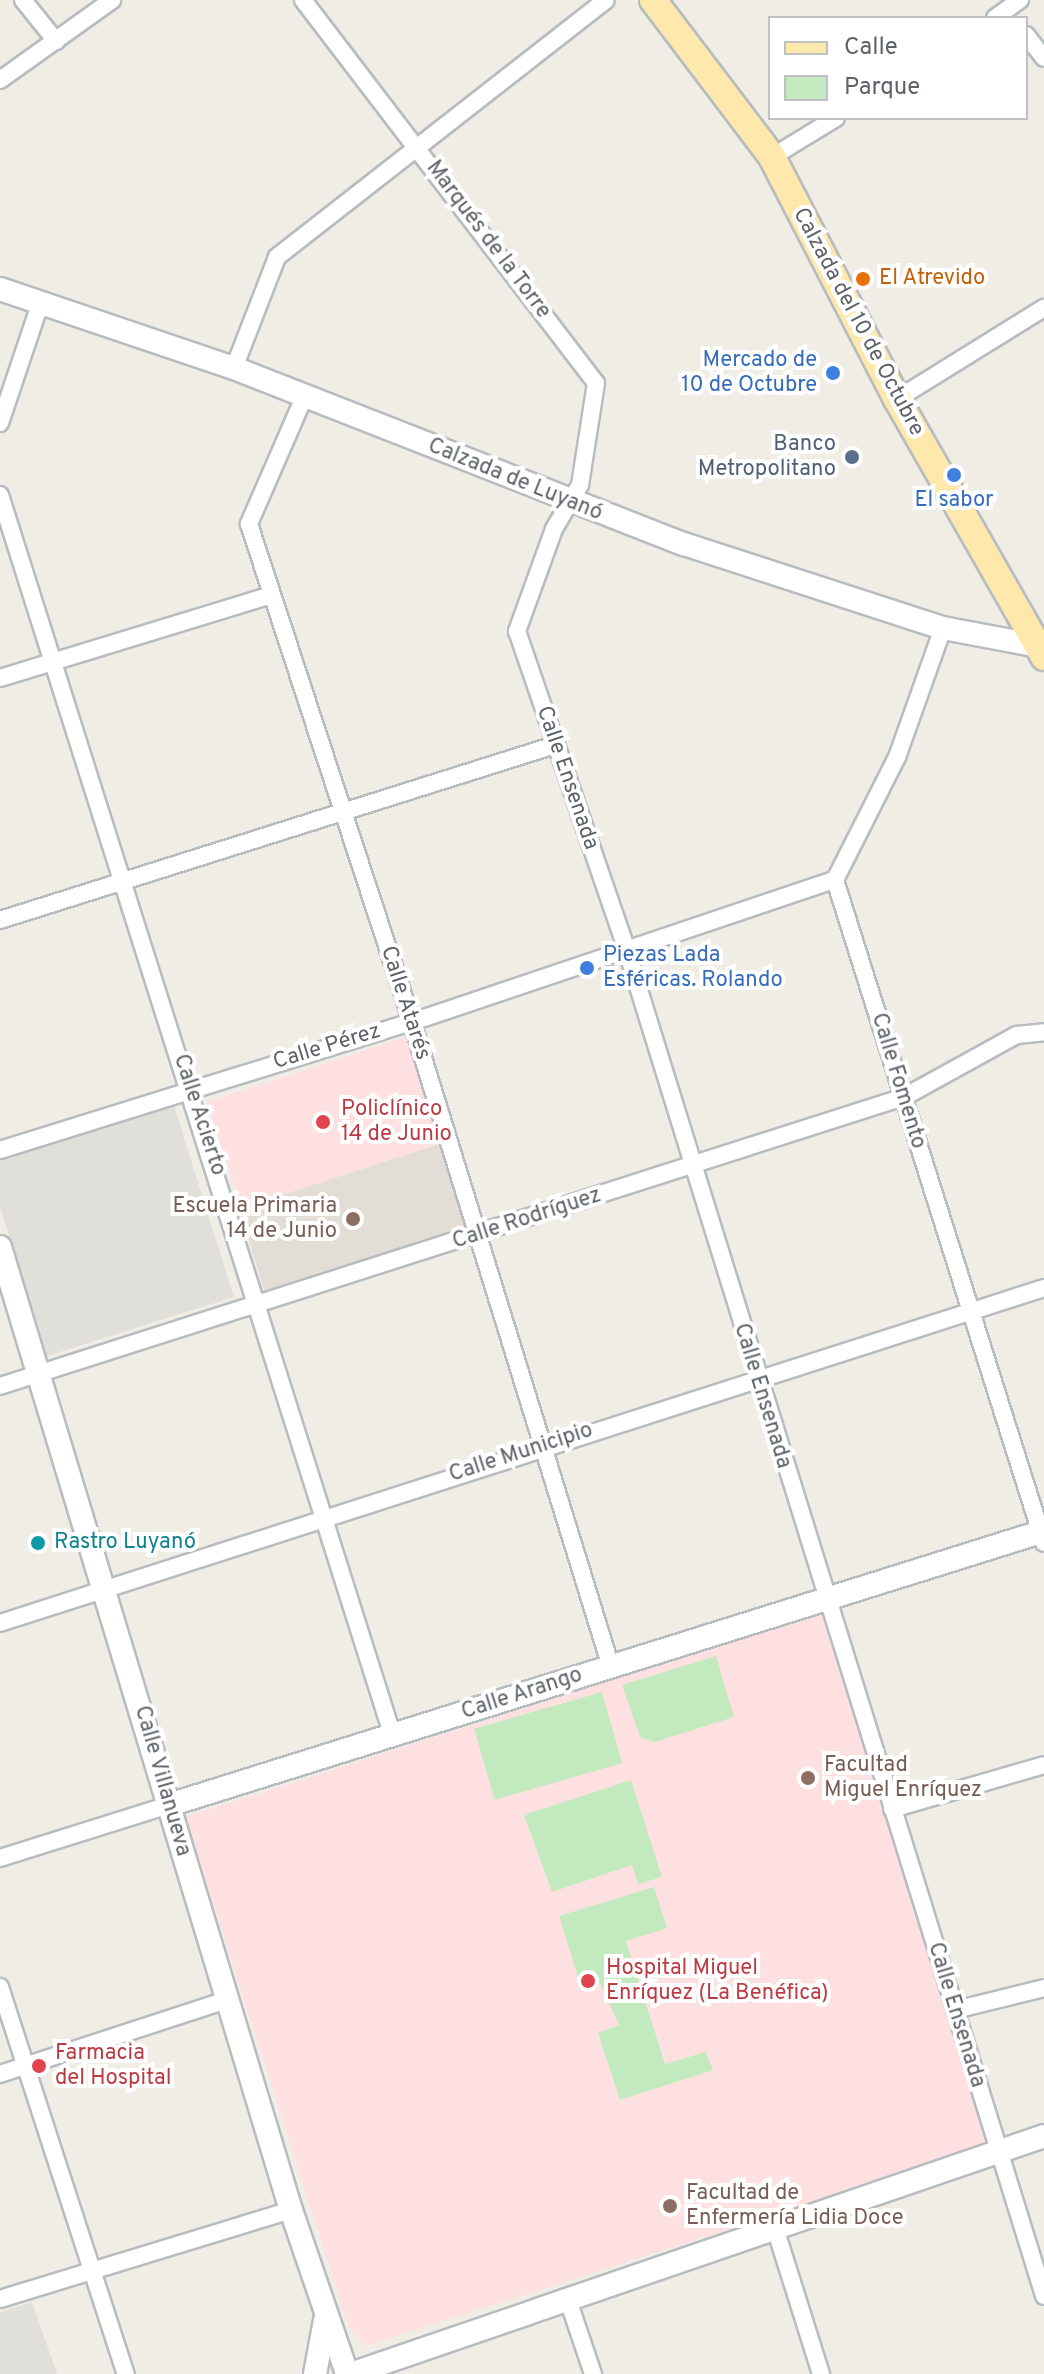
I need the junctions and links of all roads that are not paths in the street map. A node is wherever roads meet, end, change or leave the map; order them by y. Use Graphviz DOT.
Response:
graph roads {
  1 [pos="23,0"];
  2 [pos="112,0"];
  3 [pos="303,0"];
  4 [pos="606,0"];
  5 [pos="1020,0"];
  6 [pos="656,1"];
  7 [pos="1003,12"];
  8 [pos="1028,38"];
  9 [pos="56,41"];
  10 [pos="1044,58"];
  11 [pos="0,80"];
  12 [pos="833,120"];
  13 [pos="417,146"];
  14 [pos="772,157"];
  15 [pos="0,289"];
  16 [pos="41,301"];
  17 [pos="1044,308"];
  18 [pos="234,368"];
  19 [pos="305,395"];
  20 [pos="897,399"];
  21 [pos="0,423"];
  22 [pos="0,495"];
  23 [pos="568,502"];
  24 [pos="271,595"];
  25 [pos="943,628"];
  26 [pos="1041,652"];
  27 [pos="51,663"];
  28 [pos="0,678"];
  29 [pos="555,745"];
  30 [pos="343,809"];
  31 [pos="835,880"];
  32 [pos="122,881"];
  33 [pos="0,920"];
  34 [pos="627,951"];
  35 [pos="412,1022"];
  36 [pos="1044,1032"];
  37 [pos="191,1088"];
  38 [pos="904,1097"];
  39 [pos="0,1150"];
  40 [pos="692,1165"];
  41 [pos="477,1234"];
  42 [pos="0,1247"];
  43 [pos="1044,1288"];
  44 [pos="258,1306"];
  45 [pos="971,1310"];
  46 [pos="40,1373"];
  47 [pos="756,1378"];
  48 [pos="0,1386"];
  49 [pos="542,1446"];
  50 [pos="323,1516"];
  51 [pos="1043,1535"];
  52 [pos="107,1589"];
  53 [pos="826,1596"];
  54 [pos="0,1623"];
  55 [pos="610,1664"];
  56 [pos="393,1737"];
  57 [pos="1044,1765"];
  58 [pos="169,1805"];
  59 [pos="892,1809"];
  60 [pos="0,1858"];
  61 [pos="0,1987"];
  62 [pos="1044,1988"];
  63 [pos="226,2000"];
  64 [pos="955,2010"];
  65 [pos="26,2065"];
  66 [pos="0,2074"];
  67 [pos="1044,2136"];
  68 [pos="999,2153"];
  69 [pos="291,2210"];
  70 [pos="775,2228"];
  71 [pos="93,2270"];
  72 [pos="1044,2296"];
  73 [pos="0,2299"];
  74 [pos="568,2300"];
  75 [pos="325,2315"];
  76 [pos="126,2374"];
  77 [pos="315,2374"];
  78 [pos="349,2374"];
  79 [pos="593,2374"];
  80 [pos="821,2374"];
  1 -- 9 [label="street"];
  2 -- 9 [label="street"];
  3 -- 13 [label="street, Marqués de la Torre"];
  4 -- 13 [label="street"];
  5 -- 7 [label="street"];
  6 -- 14 [label="main road, Calzada del 10 de Octubre"];
  8 -- 10 [label="street"];
  9 -- 11 [label="street"];
  12 -- 14 [label="street"];
  13 -- 18 [label="street"];
  13 -- 23 [label="street, Marqués de la Torre"];
  14 -- 20 [label="main road, Calzada del 10 de Octubre"];
  15 -- 16 [label="street, Calzada de Luyanó"];
  16 -- 18 [label="street, Calzada de Luyanó"];
  16 -- 21 [label="street"];
  17 -- 20 [label="street"];
  18 -- 19 [label="street, Calzada de Luyanó"];
  19 -- 23 [label="street, Calzada de Luyanó"];
  19 -- 24 [label="street, Calle Atarés"];
  20 -- 26 [label="main road, Calzada del 10 de Octubre"];
  22 -- 27 [label="street, Calle Acierto"];
  23 -- 25 [label="street, Calzada de Luyanó"];
  23 -- 29 [label="street, Calle Ensenada"];
  24 -- 27 [label="street"];
  24 -- 30 [label="street, Calle Atarés"];
  25 -- 26 [label="street, Calzada de Luyanó"];
  25 -- 31 [label="street"];
  27 -- 28 [label="street"];
  27 -- 32 [label="street, Calle Acierto"];
  29 -- 30 [label="street"];
  29 -- 34 [label="street, Calle Ensenada"];
  30 -- 32 [label="street"];
  30 -- 35 [label="street, Calle Atarés"];
  31 -- 34 [label="street, Calle Pérez"];
  31 -- 38 [label="street, Calle Fomento"];
  32 -- 33 [label="street"];
  32 -- 37 [label="street, Calle Acierto"];
  34 -- 35 [label="street, Calle Pérez"];
  34 -- 40 [label="street, Calle Ensenada"];
  35 -- 37 [label="street, Calle Pérez"];
  35 -- 41 [label="street, Calle Atarés"];
  36 -- 38 [label="street, Calle Rodríguez"];
  37 -- 39 [label="street, Calle Pérez"];
  37 -- 44 [label="street, Calle Acierto"];
  38 -- 40 [label="street, Calle Rodríguez"];
  38 -- 45 [label="street, Calle Fomento"];
  40 -- 41 [label="street, Calle Rodríguez"];
  40 -- 47 [label="street, Calle Ensenada"];
  41 -- 44 [label="street, Calle Rodríguez"];
  41 -- 49 [label="street, Calle Atarés"];
  42 -- 46 [label="street, Calle Villanueva"];
  43 -- 45 [label="street, Calle Municipio"];
  44 -- 46 [label="street, Calle Rodríguez"];
  44 -- 50 [label="street, Calle Acierto"];
  45 -- 47 [label="street, Calle Municipio"];
  45 -- 51 [label="street, Calle Fomento"];
  46 -- 48 [label="street, Calle Rodríguez"];
  46 -- 52 [label="street, Calle Villanueva"];
  47 -- 49 [label="street, Calle Municipio"];
  47 -- 53 [label="street, Calle Ensenada"];
  49 -- 50 [label="street, Calle Municipio"];
  49 -- 55 [label="street, Calle Atarés"];
  50 -- 52 [label="street, Calle Municipio"];
  50 -- 56 [label="street, Calle Acierto"];
  51 -- 53 [label="street, Calle Arango"];
  52 -- 54 [label="street, Calle Municipio"];
  52 -- 58 [label="street, Calle Villanueva"];
  53 -- 55 [label="street, Calle Arango"];
  53 -- 59 [label="street, Calle Ensenada"];
  55 -- 56 [label="street, Calle Arango"];
  56 -- 58 [label="street, Calle Arango"];
  57 -- 59 [label="street"];
  58 -- 60 [label="street, Calle Arango"];
  58 -- 63 [label="street, Calle Villanueva"];
  59 -- 64 [label="street, Calle Ensenada"];
  61 -- 65 [label="street"];
  62 -- 64 [label="street"];
  63 -- 65 [label="street"];
  63 -- 69 [label="street, Calle Villanueva"];
  64 -- 68 [label="street, Calle Ensenada"];
  65 -- 66 [label="street"];
  65 -- 71 [label="street"];
  67 -- 68 [label="street"];
  68 -- 70 [label="street"];
  68 -- 72 [label="street, Calle Ensenada"];
  69 -- 71 [label="street"];
  69 -- 75 [label="street, Calle Villanueva"];
  70 -- 74 [label="street"];
  70 -- 80 [label="street"];
  71 -- 73 [label="street"];
  71 -- 76 [label="street"];
  74 -- 78 [label="street"];
  74 -- 79 [label="street"];
  75 -- 77 [label="street"];
  75 -- 78 [label="street, Calle Villanueva"];
}
